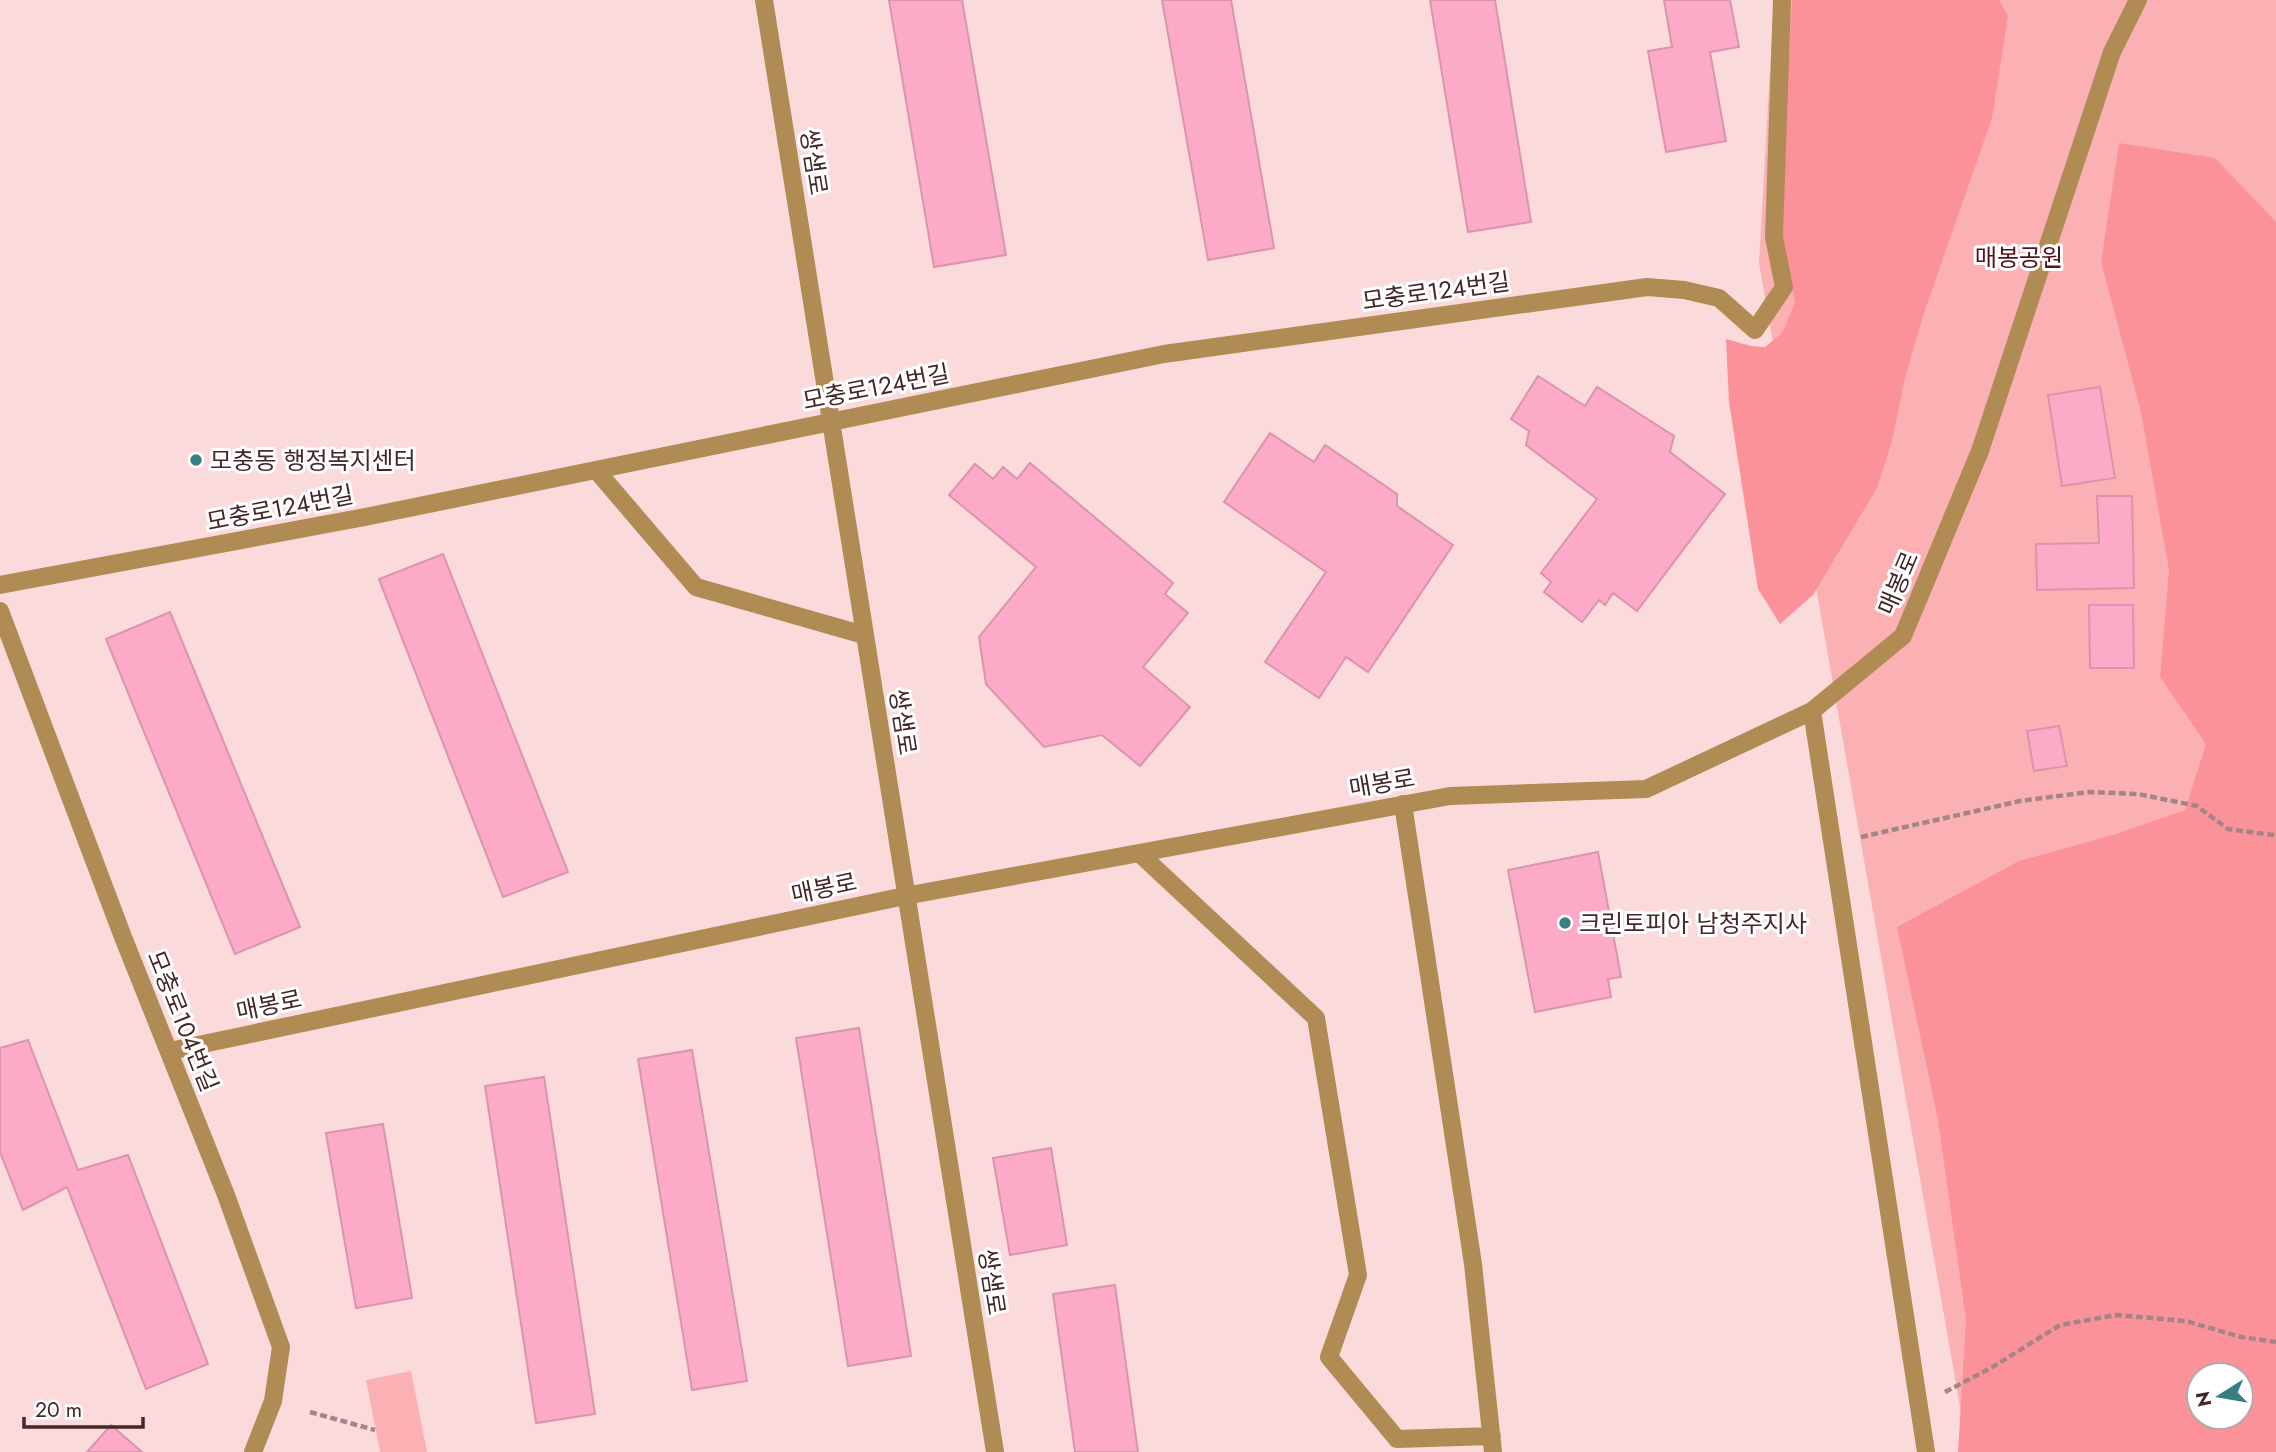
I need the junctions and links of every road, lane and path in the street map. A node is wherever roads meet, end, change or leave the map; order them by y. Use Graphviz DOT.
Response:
graph roads {
  1 [pos="764,0"];
  2 [pos="1782,0"];
  3 [pos="2138,0"];
  4 [pos="831,421"];
  5 [pos="596,470"];
  6 [pos="0,586"];
  7 [pos="0,611"];
  8 [pos="864,635"];
  9 [pos="1812,711"];
  10 [pos="1403,804"];
  11 [pos="2276,834"];
  12 [pos="1832,843"];
  13 [pos="1139,853"];
  14 [pos="905,896"];
  15 [pos="170,1051"];
  16 [pos="2276,1342"];
  17 [pos="1919,1405"];
  18 [pos="310,1412"];
  19 [pos="375,1430"];
  20 [pos="1493,1444"];
  21 [pos="253,1452"];
  22 [pos="995,1452"];
  23 [pos="1926,1452"];
  1 -- 4 [label="street, 쌍샘로"];
  2 -- 4 [label="street, 모충로124번길"];
  3 -- 9 [label="street, 매봉로"];
  4 -- 5 [label="street, 모충로124번길"];
  4 -- 8 [label="street, 쌍샘로"];
  5 -- 6 [label="street, 모충로124번길"];
  5 -- 8 [label="street"];
  7 -- 15 [label="street, 모충로104번길"];
  8 -- 14 [label="street, 쌍샘로"];
  9 -- 10 [label="street, 매봉로"];
  9 -- 12 [label="street"];
  10 -- 13 [label="street, 매봉로"];
  10 -- 20 [label="street"];
  11 -- 12 [label="path"];
  12 -- 17 [label="street"];
  13 -- 14 [label="street, 매봉로"];
  13 -- 20 [label="street"];
  14 -- 15 [label="street, 매봉로"];
  14 -- 22 [label="street, 쌍샘로"];
  15 -- 21 [label="street, 모충로104번길"];
  16 -- 17 [label="path"];
  17 -- 23 [label="street"];
  18 -- 19 [label="path"];
}
